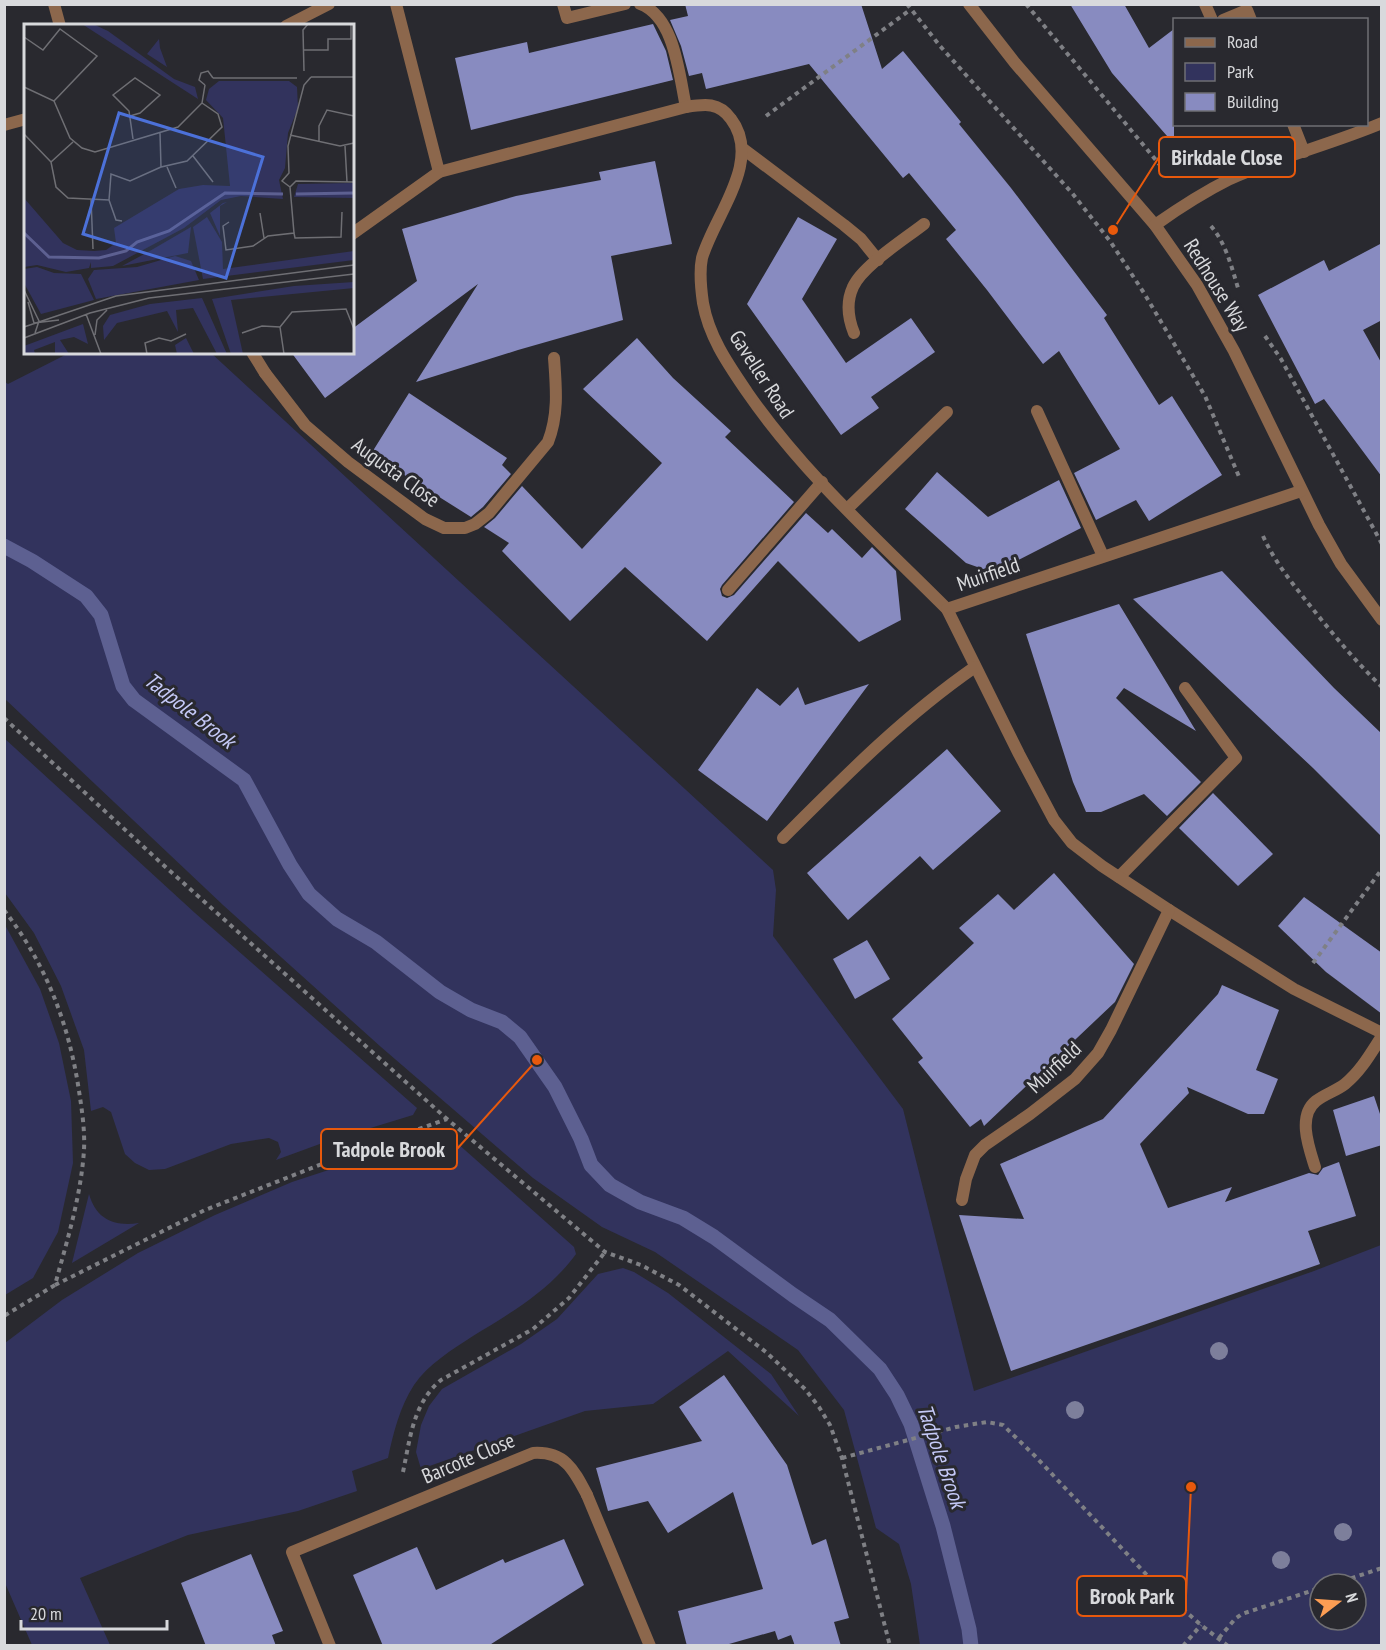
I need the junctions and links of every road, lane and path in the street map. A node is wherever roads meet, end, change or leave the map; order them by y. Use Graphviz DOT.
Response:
graph roads {
  1 [pos="54,4"];
  2 [pos="328,4"];
  3 [pos="396,4"];
  4 [pos="563,4"];
  5 [pos="625,4"];
  6 [pos="640,4"];
  7 [pos="907,4"];
  8 [pos="969,4"];
  9 [pos="1205,4"];
  10 [pos="910,10"];
  11 [pos="1211,18"];
  12 [pos="1229,18"];
  13 [pos="1250,18"];
  14 [pos="59,24"];
  15 [pos="290,24"];
  16 [pos="686,107"];
  17 [pos="24,120"];
  18 [pos="1382,123"];
  19 [pos="4,125"];
  20 [pos="1294,126"];
  21 [pos="740,135"];
  22 [pos="742,148"];
  23 [pos="1304,152"];
  24 [pos="439,172"];
  25 [pos="924,224"];
  26 [pos="1155,225"];
  27 [pos="354,233"];
  28 [pos="878,260"];
  29 [pos="854,333"];
  30 [pos="253,354"];
  31 [pos="554,358"];
  32 [pos="1037,411"];
  33 [pos="947,412"];
  34 [pos="822,482"];
  35 [pos="1302,491"];
  36 [pos="1252,507"];
  37 [pos="847,509"];
  38 [pos="1103,556"];
  39 [pos="728,590"];
  40 [pos="947,609"];
  41 [pos="1382,620"];
  42 [pos="975,667"];
  43 [pos="1382,687"];
  44 [pos="1185,688"];
  45 [pos="4,718"];
  46 [pos="783,838"];
  47 [pos="1382,869"];
  48 [pos="1119,876"];
  49 [pos="4,910"];
  50 [pos="1169,910"];
  51 [pos="1294,988"];
  52 [pos="1382,1035"];
  53 [pos="447,1119"];
  54 [pos="1315,1167"];
  55 [pos="962,1200"];
  56 [pos="605,1252"];
  57 [pos="55,1285"];
  58 [pos="4,1316"];
  59 [pos="842,1458"];
  60 [pos="407,1505"];
  61 [pos="1308,1592"];
  62 [pos="1201,1625"];
  63 [pos="1219,1638"];
  64 [pos="330,1646"];
  65 [pos="650,1646"];
  66 [pos="890,1646"];
  67 [pos="1183,1646"];
  68 [pos="1228,1646"];
  1 -- 14 [label="street"];
  2 -- 15 [label="street"];
  3 -- 24 [label="street"];
  4 -- 5 [label="street"];
  6 -- 16 [label="street"];
  7 -- 10 [label="path"];
  8 -- 26 [label="street, Redhouse Way"];
  9 -- 11 [label="street"];
  10 -- 21 [label="path"];
  10 -- 36 [label="path"];
  12 -- 13 [label="street"];
  16 -- 21 [label="street, Gaveller Road"];
  16 -- 24 [label="street, Gaveller Road"];
  17 -- 19 [label="street"];
  18 -- 23 [label="street"];
  20 -- 23 [label="street"];
  21 -- 22 [label="street, Gaveller Road"];
  22 -- 28 [label="street"];
  22 -- 34 [label="street, Gaveller Road"];
  23 -- 26 [label="street"];
  24 -- 27 [label="street"];
  25 -- 28 [label="street"];
  26 -- 35 [label="street, Redhouse Way"];
  28 -- 29 [label="street"];
  30 -- 31 [label="street, Augusta Close"];
  32 -- 38 [label="street"];
  33 -- 37 [label="street"];
  34 -- 37 [label="street, Gaveller Road"];
  34 -- 39 [label="street"];
  35 -- 36 [label="street, Muirfield"];
  35 -- 41 [label="street, Redhouse Way"];
  36 -- 38 [label="street, Muirfield"];
  36 -- 43 [label="path"];
  37 -- 40 [label="street, Gaveller Road"];
  38 -- 40 [label="street, Muirfield"];
  40 -- 42 [label="street, Muirfield"];
  42 -- 46 [label="street"];
  42 -- 48 [label="street, Muirfield"];
  44 -- 48 [label="street"];
  45 -- 53 [label="path"];
  47 -- 51 [label="path"];
  48 -- 50 [label="street, Muirfield"];
  49 -- 57 [label="path"];
  50 -- 51 [label="street, Muirfield"];
  50 -- 55 [label="street, Muirfield"];
  51 -- 52 [label="street, Muirfield"];
  52 -- 54 [label="street"];
  53 -- 56 [label="path"];
  53 -- 57 [label="path"];
  56 -- 59 [label="path"];
  56 -- 60 [label="path"];
  57 -- 58 [label="path"];
  59 -- 62 [label="path"];
  59 -- 66 [label="path"];
  60 -- 64 [label="street, Barcote Close"];
  60 -- 65 [label="street, Barcote Close"];
  61 -- 63 [label="path"];
  62 -- 63 [label="path"];
  62 -- 67 [label="path"];
  63 -- 68 [label="path"];
}
